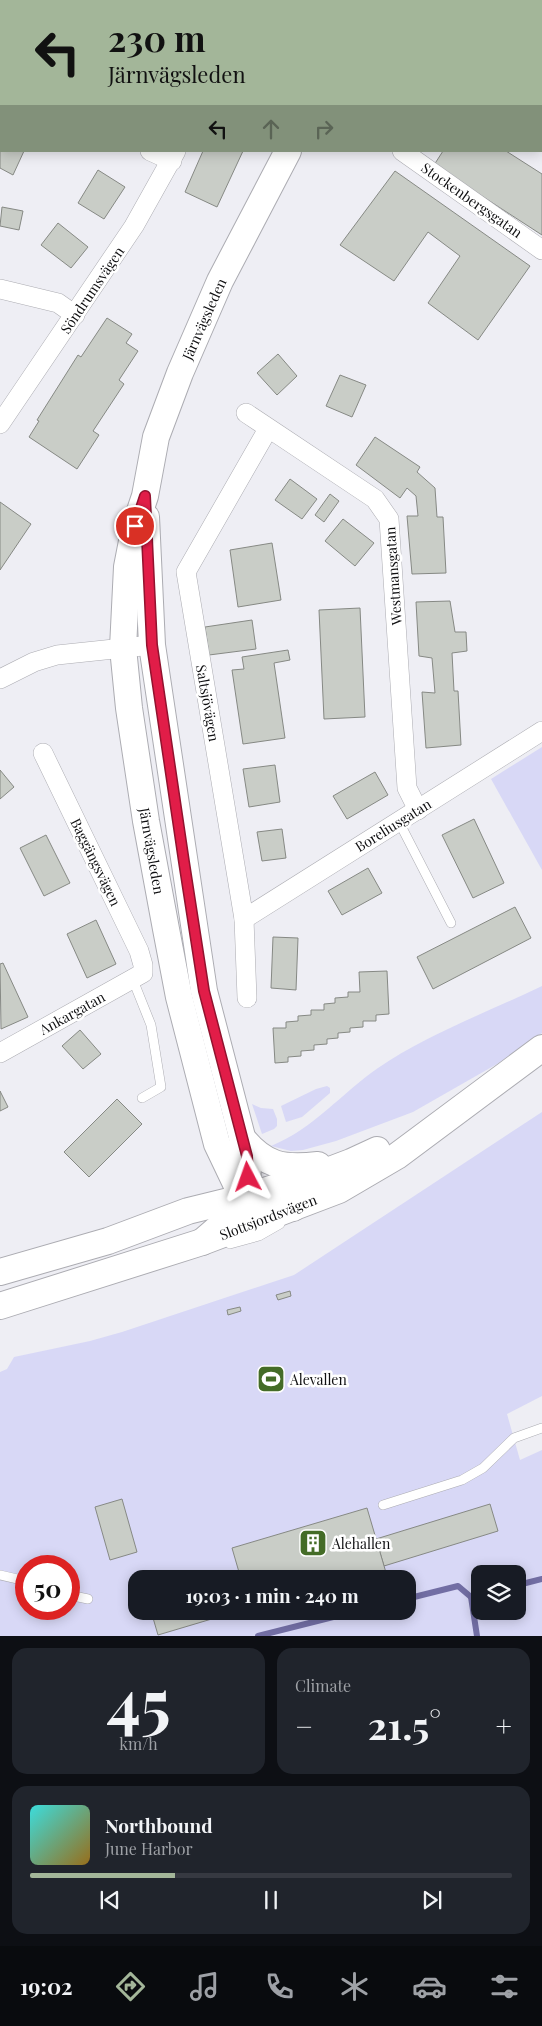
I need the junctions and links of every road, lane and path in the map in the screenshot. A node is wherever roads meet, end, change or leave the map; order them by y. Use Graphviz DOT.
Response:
graph roads {
  1 [pos="155,152"];
  2 [pos="287,152"];
  3 [pos="403,152"];
  4 [pos="174,156"];
  5 [pos="542,250"];
  6 [pos="0,289"];
  7 [pos="75,315"];
  8 [pos="246,413"];
  9 [pos="0,424"];
  10 [pos="268,428"];
  11 [pos="145,496"];
  12 [pos="152,645"];
  13 [pos="124,648"];
  14 [pos="0,679"];
  15 [pos="542,731"];
  16 [pos="43,753"];
  17 [pos="418,810"];
  18 [pos="399,822"];
  19 [pos="244,919"];
  20 [pos="451,923"];
  21 [pos="138,976"];
  22 [pos="247,998"];
  23 [pos="542,1048"];
  24 [pos="0,1053"];
  25 [pos="509,1072"];
  26 [pos="142,1098"];
  27 [pos="242,1138"];
  28 [pos="217,1144"];
  29 [pos="351,1162"];
  30 [pos="245,1197"];
  31 [pos="293,1208"];
  32 [pos="188,1211"];
  33 [pos="202,1242"];
  34 [pos="0,1272"];
  35 [pos="0,1306"];
  36 [pos="542,1428"];
  37 [pos="383,1505"];
  38 [pos="0,1575"];
  39 [pos="15,1578"];
  40 [pos="80,1597"];
  41 [pos="88,1599"];
  1 -- 4 [label="street"];
  2 -- 11 [label="main road, Järnvägsleden"];
  3 -- 5 [label="street, Stockenbergsgatan"];
  4 -- 7 [label="street, Söndrumsvägen"];
  6 -- 7 [label="street"];
  7 -- 9 [label="street, Söndrumsvägen"];
  8 -- 10 [label="street, Westmansgatan"];
  10 -- 17 [label="street, Westmansgatan"];
  10 -- 19 [label="street, Saltsjövägen"];
  11 -- 12 [label="main road, Järnvägsleden"];
  11 -- 13 [label="main road, Järnvägsleden"];
  12 -- 13 [label="street"];
  12 -- 27 [label="main road, Järnvägsleden"];
  13 -- 14 [label="street"];
  13 -- 28 [label="main road, Järnvägsleden"];
  15 -- 17 [label="street, Boreliusgatan"];
  16 -- 21 [label="street, Baggängsvägen"];
  17 -- 18 [label="street, Boreliusgatan"];
  18 -- 19 [label="street, Boreliusgatan"];
  18 -- 20 [label="lane"];
  19 -- 22 [label="street, Saltsjövägen"];
  21 -- 24 [label="street, Ankargatan"];
  21 -- 26 [label="lane"];
  23 -- 25 [label="main road, Slottsjordsvägen"];
  25 -- 29 [label="main road, Slottsjordsvägen"];
  25 -- 31 [label="main road, Slottsjordsvägen"];
  27 -- 29 [label="main road"];
  27 -- 30 [label="main road, Järnvägsleden"];
  28 -- 30 [label="main road, Järnvägsleden"];
  28 -- 32 [label="main road"];
  29 -- 30 [label="main road, Slottsjordsvägen"];
  30 -- 31 [label="main road"];
  30 -- 32 [label="main road, Slottsjordsvägen"];
  30 -- 33 [label="main road"];
  31 -- 33 [label="main road, Slottsjordsvägen"];
  32 -- 34 [label="main road, Slottsjordsvägen"];
  33 -- 35 [label="main road, Slottsjordsvägen"];
  36 -- 37 [label="lane"];
  38 -- 39 [label="lane"];
  40 -- 41 [label="lane"];
}
